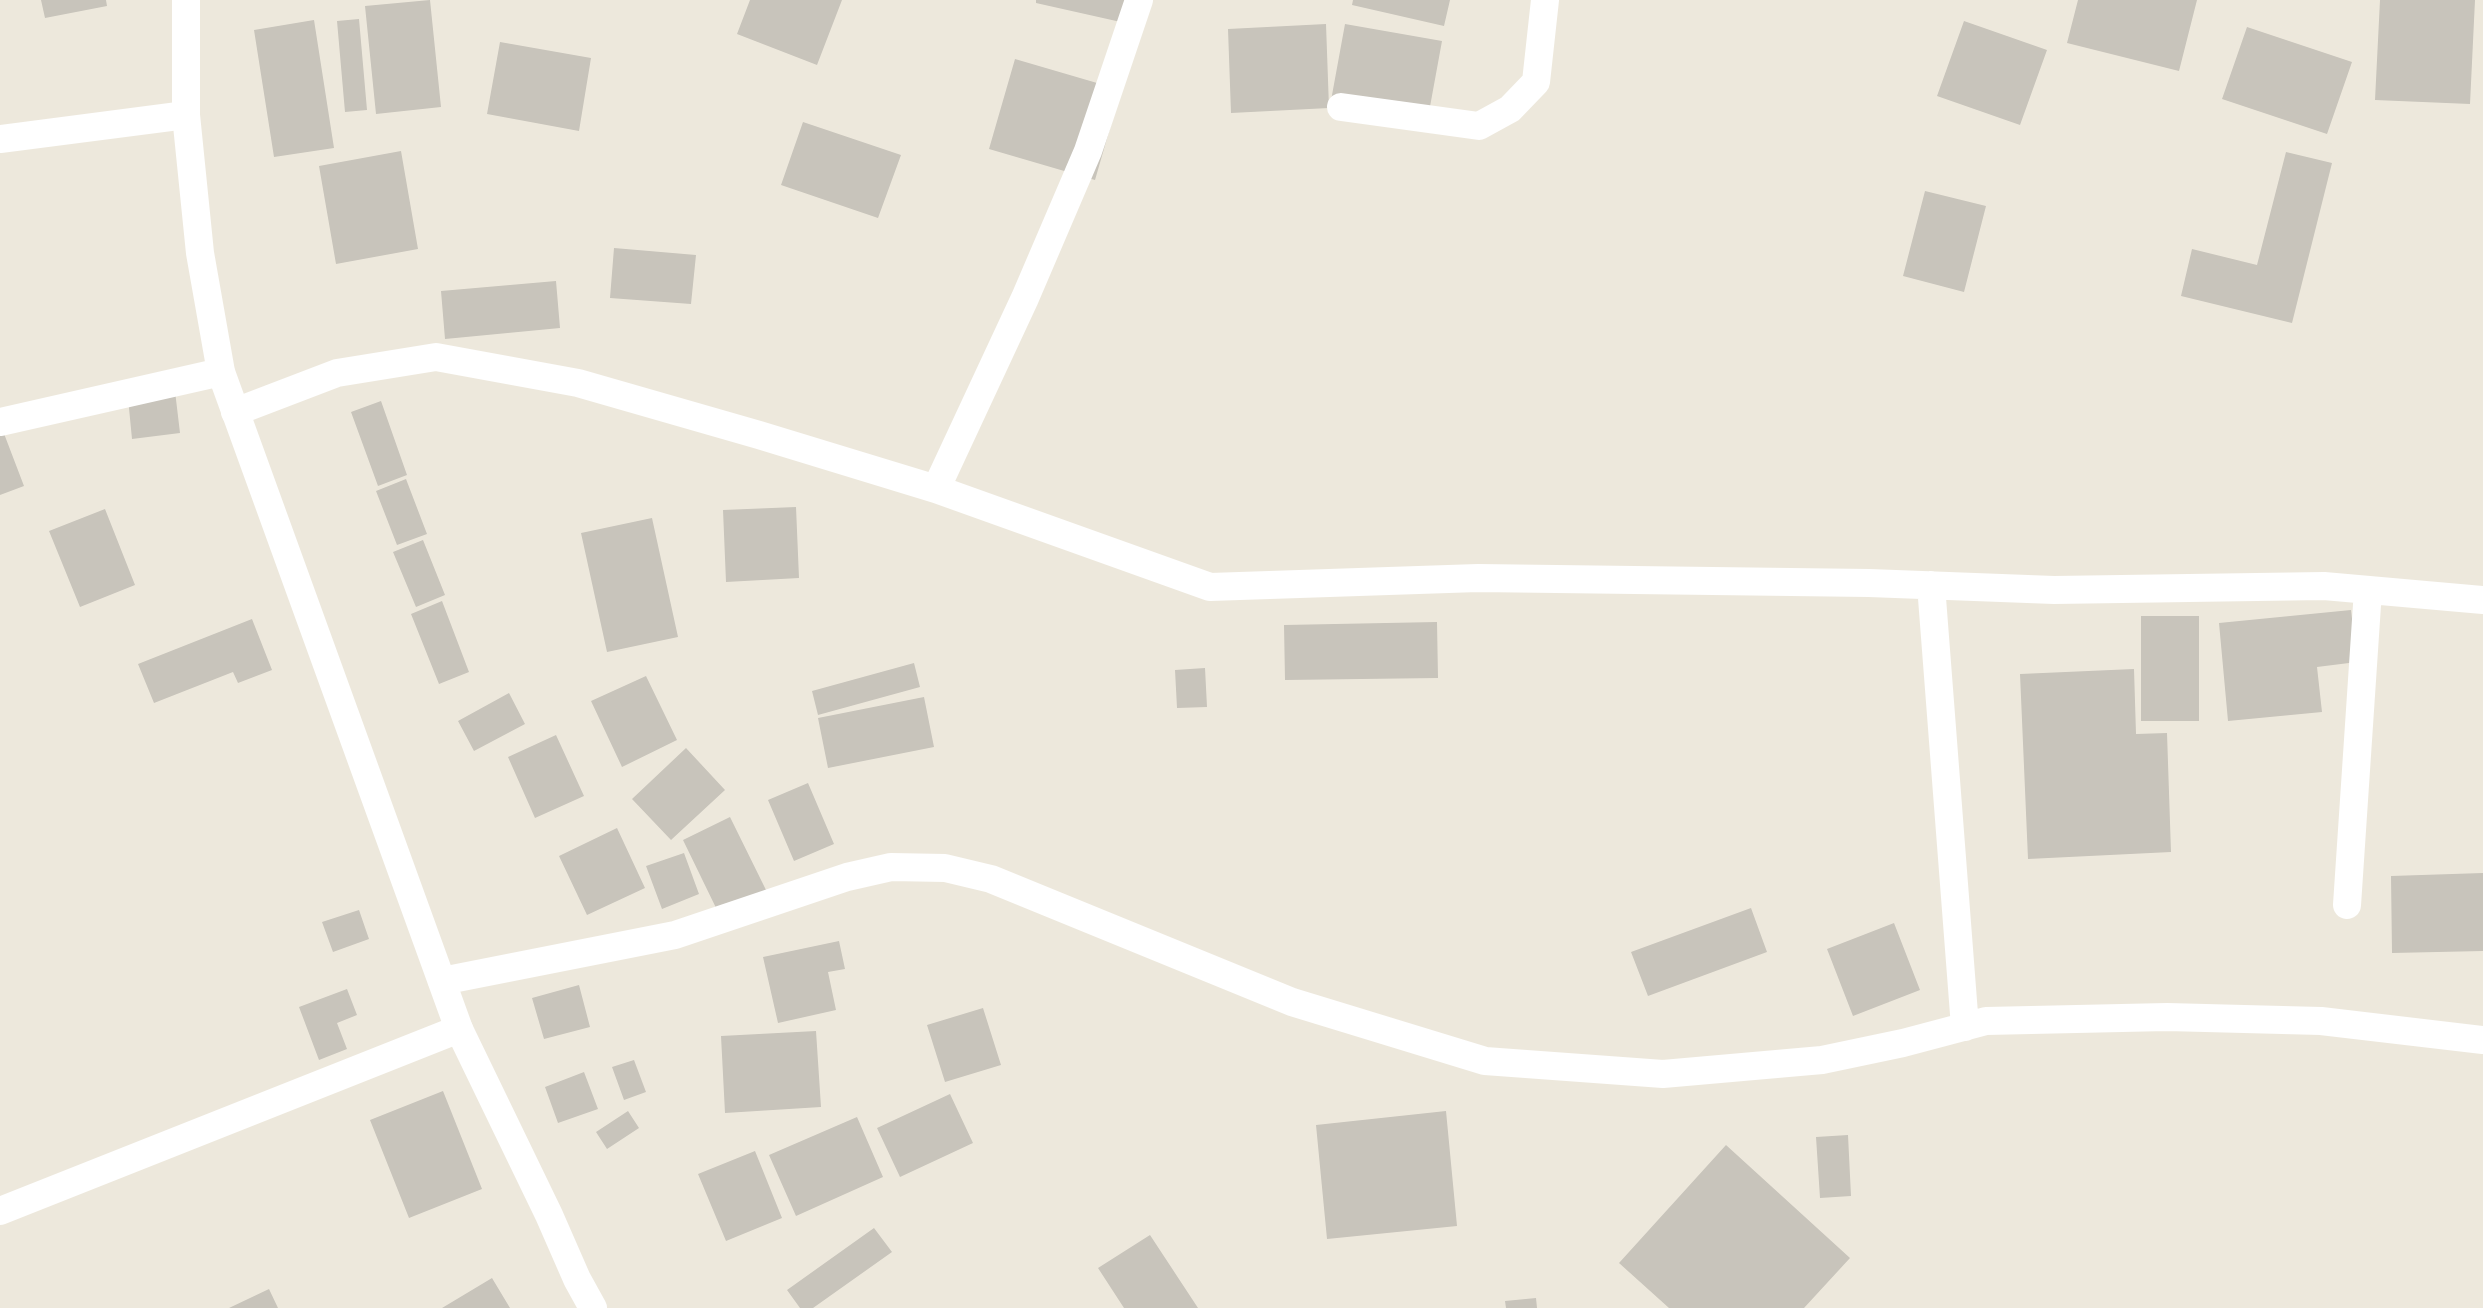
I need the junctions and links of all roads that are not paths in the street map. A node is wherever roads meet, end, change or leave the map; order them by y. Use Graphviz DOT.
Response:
graph roads {
  1 [pos="186,0"];
  2 [pos="1139,0"];
  3 [pos="1545,0"];
  4 [pos="1341,107"];
  5 [pos="186,115"];
  6 [pos="0,140"];
  7 [pos="220,372"];
  8 [pos="235,412"];
  9 [pos="0,422"];
  10 [pos="936,489"];
  11 [pos="1931,585"];
  12 [pos="2368,590"];
  13 [pos="2483,600"];
  14 [pos="2347,905"];
  15 [pos="442,981"];
  16 [pos="1964,1026"];
  17 [pos="459,1029"];
  18 [pos="2483,1040"];
  19 [pos="0,1211"];
  20 [pos="593,1308"];
  1 -- 5 [label="street"];
  2 -- 10 [label="street"];
  3 -- 4 [label="street"];
  5 -- 6 [label="street"];
  5 -- 7 [label="street"];
  7 -- 8 [label="street"];
  7 -- 9 [label="street"];
  8 -- 10 [label="street"];
  8 -- 15 [label="street"];
  10 -- 11 [label="street"];
  11 -- 12 [label="street"];
  11 -- 16 [label="street"];
  12 -- 13 [label="street"];
  12 -- 14 [label="street"];
  15 -- 16 [label="street"];
  15 -- 17 [label="street"];
  16 -- 18 [label="street"];
  17 -- 19 [label="street"];
  17 -- 20 [label="street"];
}
